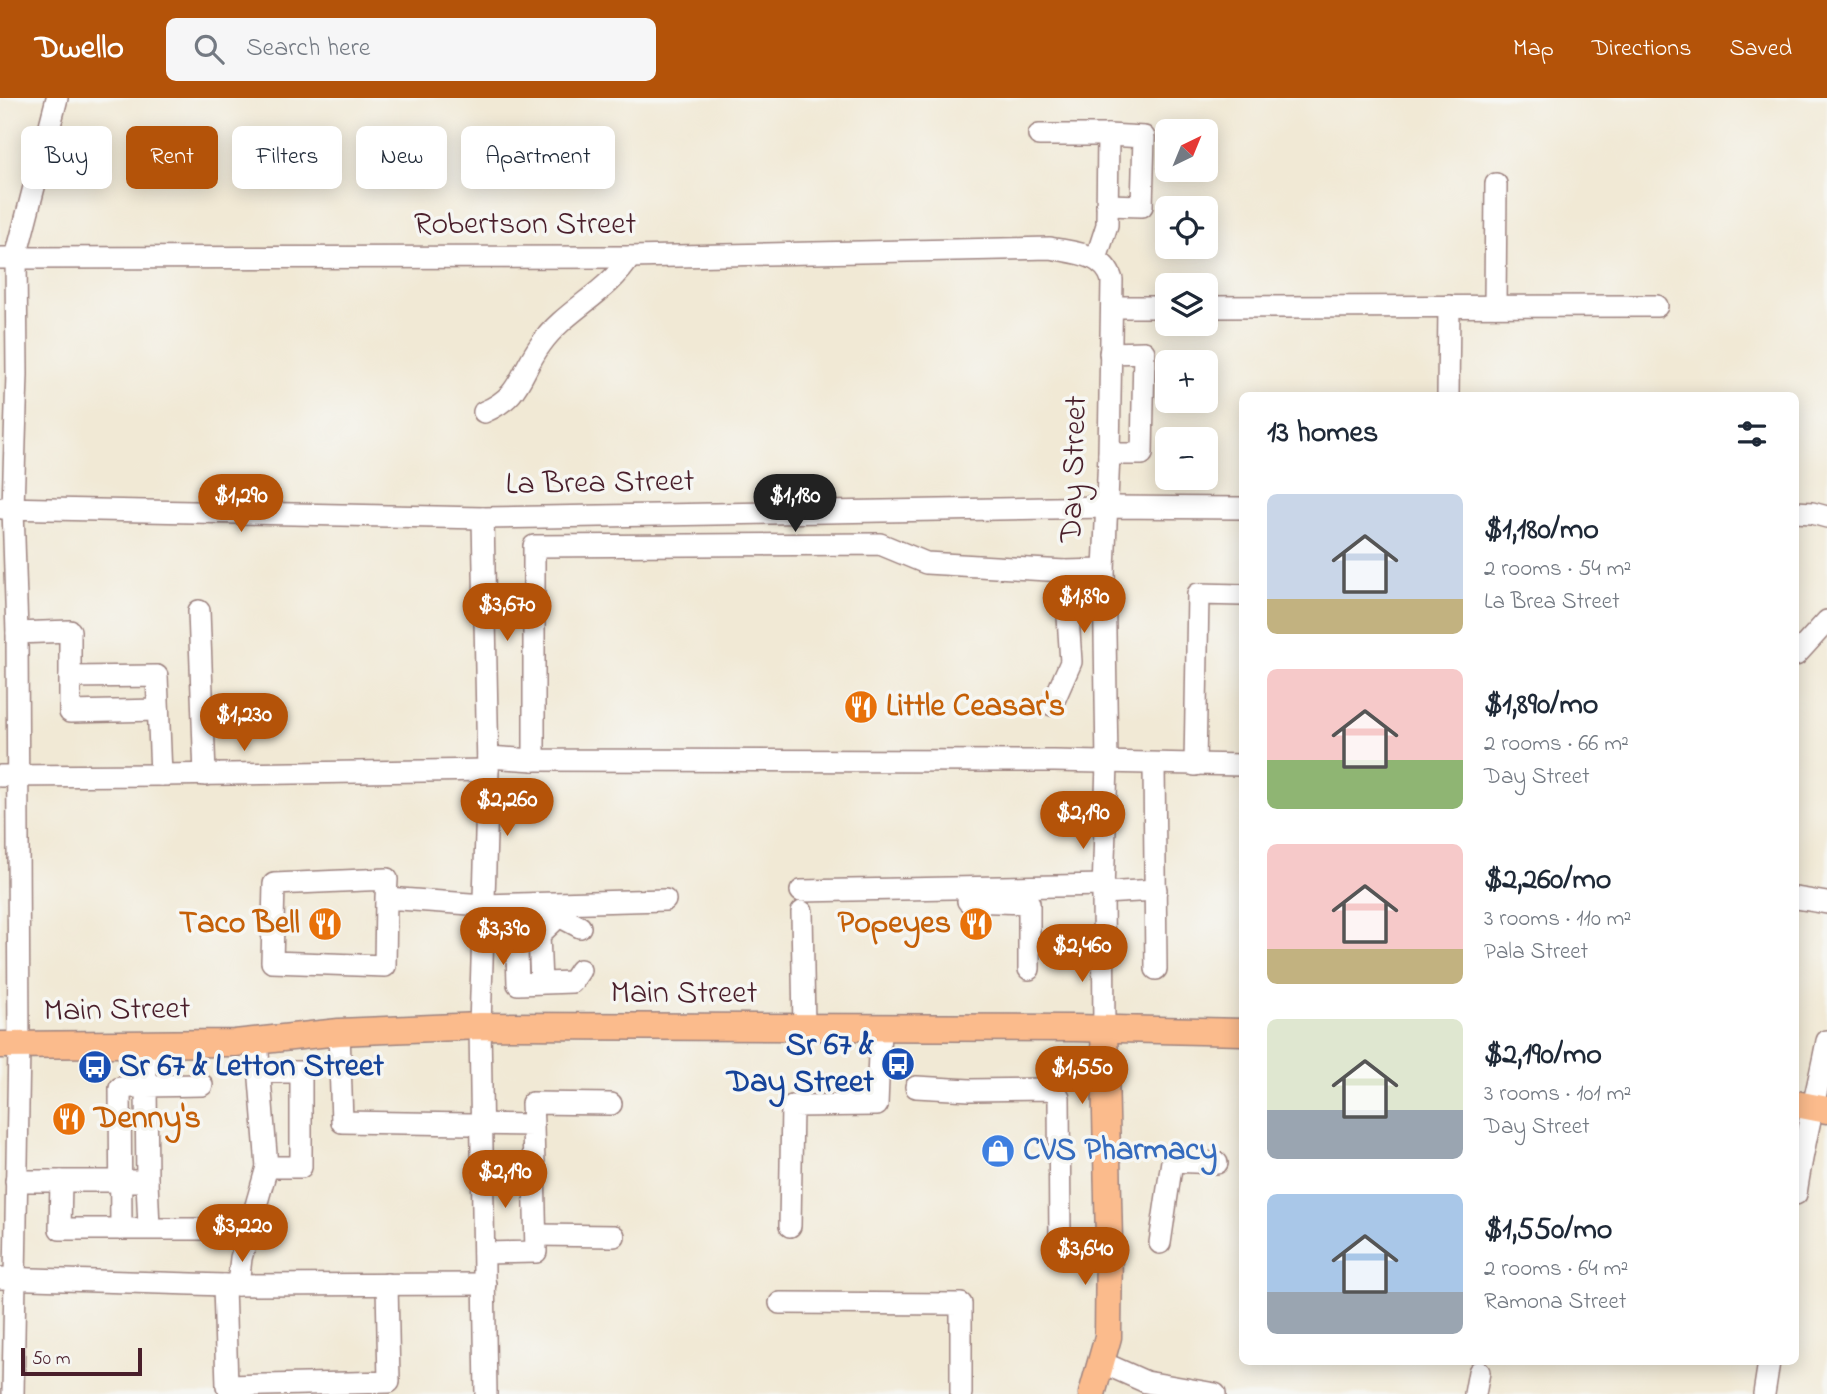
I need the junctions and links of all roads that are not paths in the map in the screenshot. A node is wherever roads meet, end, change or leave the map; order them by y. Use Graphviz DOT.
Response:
graph roads {
  1 [pos="57,98"];
  2 [pos="1039,135"];
  3 [pos="1108,135"];
  4 [pos="1496,184"];
  5 [pos="1107,205"];
  6 [pos="629,257"];
  7 [pos="8,258"];
  8 [pos="1096,259"];
  9 [pos="1449,306"];
  10 [pos="1494,306"];
  11 [pos="1657,306"];
  12 [pos="1112,307"];
  13 [pos="1155,307"];
  14 [pos="1218,307"];
  15 [pos="1110,353"];
  16 [pos="1448,392"];
  17 [pos="484,412"];
  18 [pos="1109,454"];
  19 [pos="1107,507"];
  20 [pos="7,508"];
  21 [pos="1239,508"];
  22 [pos="1799,512"];
  23 [pos="1827,517"];
  24 [pos="483,518"];
  25 [pos="1104,570"];
  26 [pos="1065,571"];
  27 [pos="1239,595"];
  28 [pos="199,611"];
  29 [pos="1827,621"];
  30 [pos="18,633"];
  31 [pos="1799,652"];
  32 [pos="70,677"];
  33 [pos="1052,705"];
  34 [pos="158,710"];
  35 [pos="534,760"];
  36 [pos="1107,763"];
  37 [pos="488,764"];
  38 [pos="1154,764"];
  39 [pos="1195,765"];
  40 [pos="1239,765"];
  41 [pos="161,775"];
  42 [pos="205,775"];
  43 [pos="9,776"];
  44 [pos="1103,889"];
  45 [pos="1156,890"];
  46 [pos="386,898"];
  47 [pos="1799,898"];
  48 [pos="665,900"];
  49 [pos="934,900"];
  50 [pos="1827,903"];
  51 [pos="485,905"];
  52 [pos="579,927"];
  53 [pos="1029,969"];
  54 [pos="1156,969"];
  55 [pos="580,970"];
  56 [pos="9,997"];
  57 [pos="480,1026"];
  58 [pos="804,1028"];
  59 [pos="880,1028"];
  60 [pos="1104,1029"];
  61 [pos="339,1032"];
  62 [pos="1239,1032"];
  63 [pos="257,1041"];
  64 [pos="1827,1041"];
  65 [pos="146,1044"];
  66 [pos="9,1046"];
  67 [pos="260,1072"];
  68 [pos="202,1085"];
  69 [pos="146,1086"];
  70 [pos="916,1087"];
  71 [pos="611,1104"];
  72 [pos="1812,1107"];
  73 [pos="482,1124"];
  74 [pos="533,1125"];
  75 [pos="1217,1163"];
  76 [pos="267,1167"];
  77 [pos="1799,1172"];
  78 [pos="11,1175"];
  79 [pos="61,1181"];
  80 [pos="120,1181"];
  81 [pos="147,1181"];
  82 [pos="790,1226"];
  83 [pos="149,1228"];
  84 [pos="121,1229"];
  85 [pos="204,1229"];
  86 [pos="536,1235"];
  87 [pos="614,1236"];
  88 [pos="1060,1242"];
  89 [pos="1160,1242"];
  90 [pos="484,1253"];
  91 [pos="7,1278"];
  92 [pos="231,1284"];
  93 [pos="387,1284"];
  94 [pos="485,1284"];
  95 [pos="780,1303"];
  96 [pos="1101,1362"];
  97 [pos="1769,1365"];
  98 [pos="1479,1372"];
  99 [pos="13,1394"];
  100 [pos="486,1394"];
  101 [pos="961,1394"];
  102 [pos="1092,1394"];
  103 [pos="1215,1394"];
  104 [pos="1475,1394"];
  105 [pos="1764,1394"];
  1 -- 7 [label="street"];
  2 -- 3 [label="street"];
  3 -- 5 [label="street"];
  3 -- 5 [label="street"];
  4 -- 10 [label="street"];
  5 -- 8 [label="street"];
  6 -- 7 [label="street, Robertson Street"];
  6 -- 8 [label="street, Robertson Street"];
  6 -- 17 [label="street"];
  7 -- 20 [label="street"];
  8 -- 12 [label="street, Day Street"];
  9 -- 10 [label="street"];
  9 -- 14 [label="street"];
  9 -- 16 [label="street"];
  10 -- 11 [label="street"];
  12 -- 13 [label="street"];
  12 -- 15 [label="street, Day Street"];
  15 -- 18 [label="street, Day Street"];
  15 -- 18 [label="street"];
  18 -- 19 [label="street, Day Street"];
  19 -- 21 [label="street, La Brea Street"];
  19 -- 24 [label="street, La Brea Street"];
  19 -- 25 [label="street, Day Street"];
  20 -- 24 [label="street, La Brea Street"];
  20 -- 30 [label="street"];
  22 -- 23 [label="street"];
  24 -- 37 [label="street"];
  25 -- 26 [label="street"];
  25 -- 36 [label="street, Day Street"];
  26 -- 33 [label="street"];
  26 -- 35 [label="street"];
  27 -- 39 [label="street"];
  28 -- 42 [label="street"];
  29 -- 31 [label="street"];
  30 -- 32 [label="street"];
  30 -- 43 [label="street"];
  32 -- 34 [label="street"];
  32 -- 34 [label="street"];
  34 -- 41 [label="street"];
  35 -- 36 [label="street"];
  35 -- 37 [label="street"];
  36 -- 38 [label="street"];
  36 -- 44 [label="street, Day Street"];
  37 -- 42 [label="street"];
  37 -- 51 [label="street"];
  38 -- 39 [label="street"];
  38 -- 45 [label="street"];
  39 -- 40 [label="street"];
  41 -- 42 [label="street"];
  41 -- 43 [label="street"];
  43 -- 56 [label="street"];
  44 -- 45 [label="street"];
  44 -- 58 [label="street"];
  44 -- 60 [label="street, Day Street"];
  45 -- 54 [label="street"];
  46 -- 46 [label="street"];
  46 -- 51 [label="street"];
  47 -- 50 [label="street"];
  48 -- 51 [label="street"];
  49 -- 53 [label="street"];
  51 -- 57 [label="street"];
  52 -- 55 [label="street"];
  56 -- 66 [label="street"];
  57 -- 58 [label="main road, Main Street"];
  57 -- 61 [label="main road, Main Street"];
  57 -- 73 [label="street"];
  58 -- 59 [label="main road, Main Street"];
  59 -- 60 [label="main road, Main Street"];
  59 -- 82 [label="street"];
  60 -- 62 [label="main road, Main Street"];
  60 -- 96 [label="main road"];
  61 -- 63 [label="main road, Main Street"];
  61 -- 73 [label="street"];
  63 -- 65 [label="main road, Main Street"];
  63 -- 67 [label="street"];
  64 -- 72 [label="street"];
  65 -- 66 [label="main road, Main Street"];
  65 -- 69 [label="street"];
  66 -- 78 [label="street"];
  67 -- 76 [label="street"];
  67 -- 76 [label="street"];
  68 -- 69 [label="street"];
  69 -- 80 [label="street"];
  69 -- 81 [label="street"];
  70 -- 88 [label="street"];
  71 -- 74 [label="street"];
  72 -- 77 [label="street"];
  73 -- 74 [label="street"];
  73 -- 90 [label="street"];
  74 -- 86 [label="street"];
  75 -- 89 [label="street"];
  76 -- 92 [label="street"];
  78 -- 79 [label="street"];
  78 -- 91 [label="street"];
  79 -- 80 [label="street"];
  79 -- 84 [label="street"];
  80 -- 81 [label="street"];
  80 -- 84 [label="street"];
  81 -- 83 [label="street"];
  83 -- 84 [label="street"];
  83 -- 85 [label="street"];
  86 -- 87 [label="street"];
  86 -- 90 [label="street"];
  90 -- 94 [label="street"];
  91 -- 92 [label="street"];
  91 -- 99 [label="street"];
  92 -- 93 [label="street"];
  92 -- 93 [label="street"];
  93 -- 94 [label="street"];
  94 -- 100 [label="street"];
  95 -- 101 [label="street"];
  96 -- 102 [label="main road"];
  96 -- 103 [label="street"];
  97 -- 105 [label="street"];
  98 -- 104 [label="street"];
}
